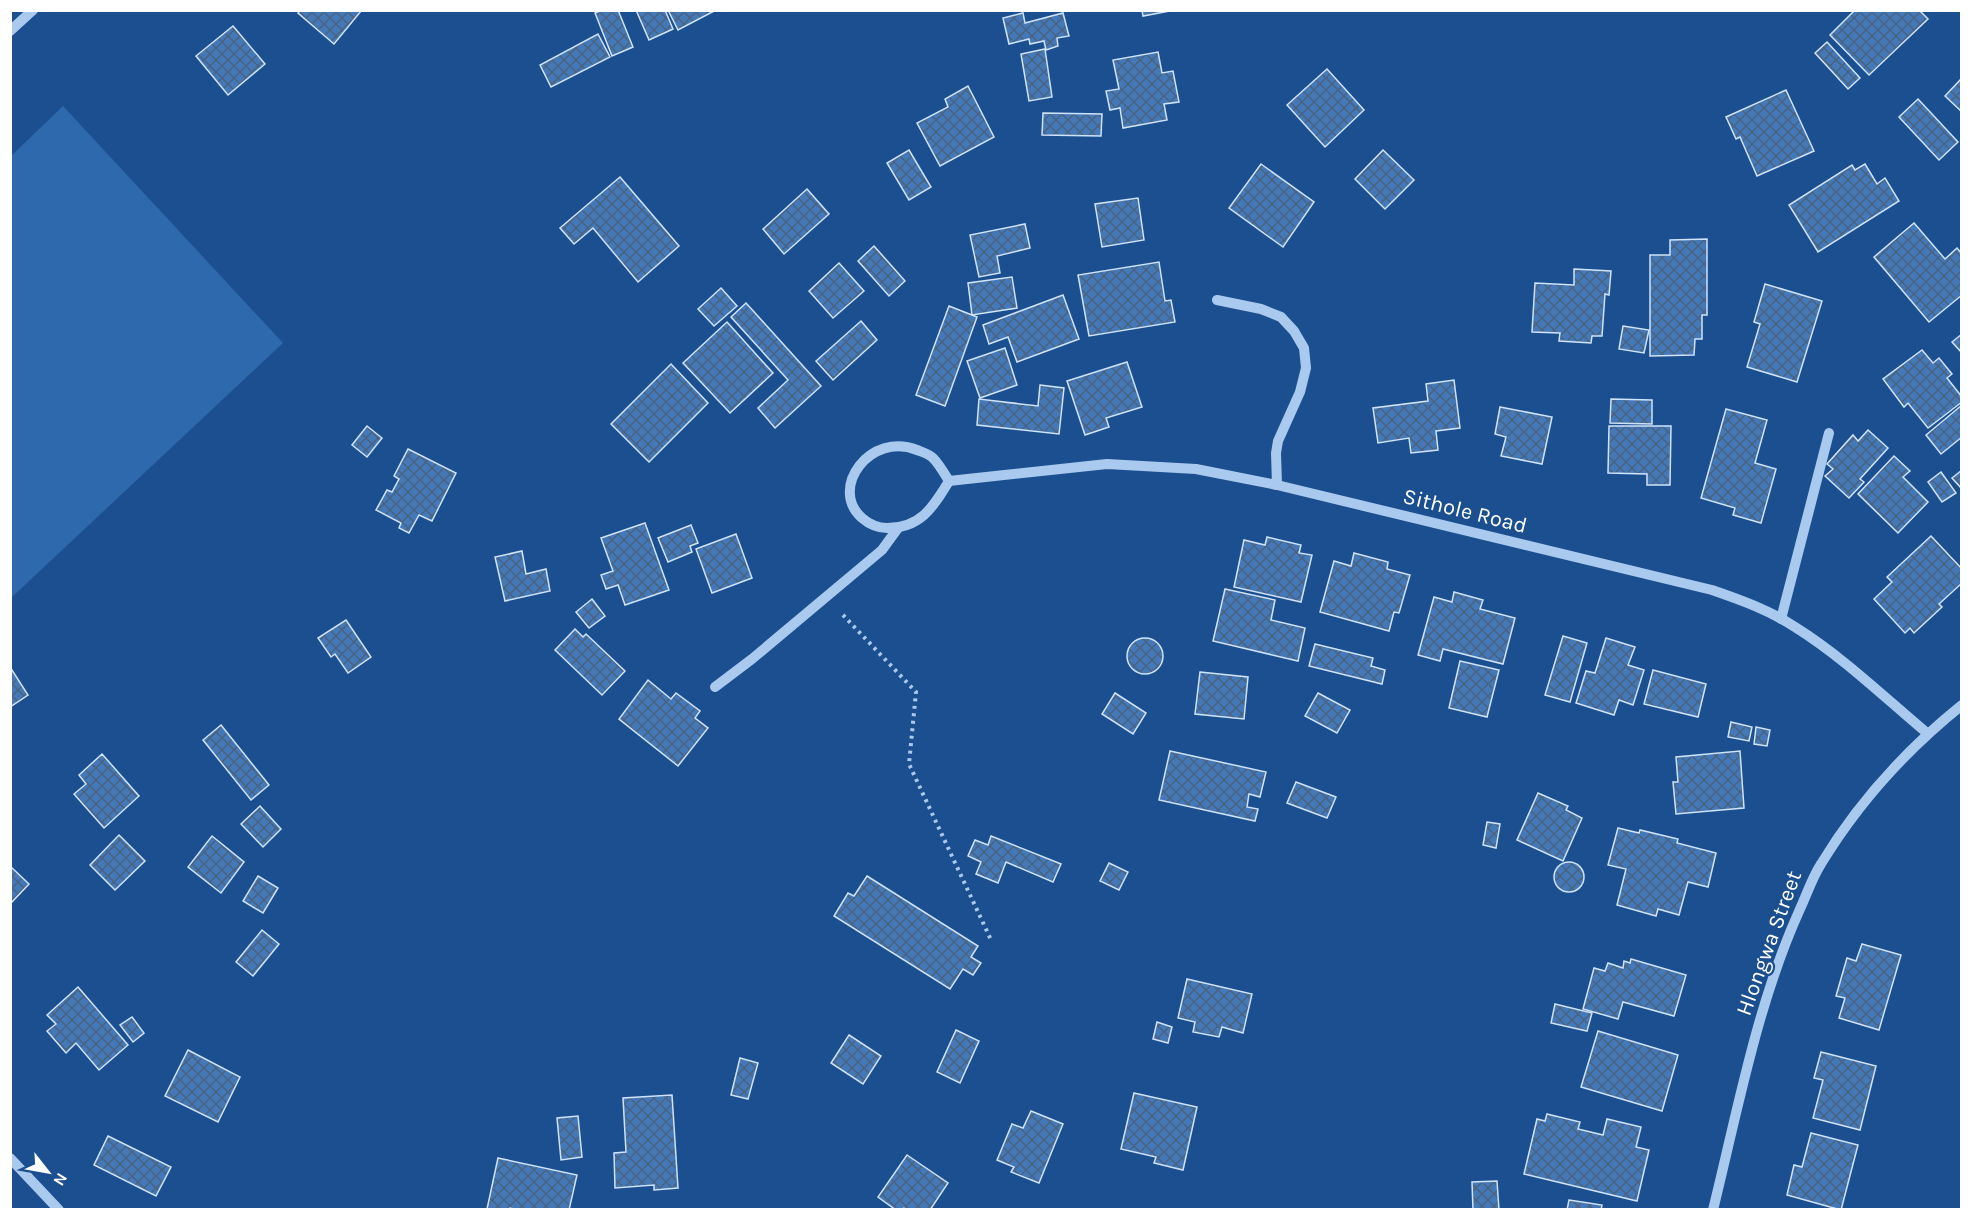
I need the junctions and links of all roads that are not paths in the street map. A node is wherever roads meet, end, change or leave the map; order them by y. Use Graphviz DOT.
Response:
graph roads {
  1 [pos="33,10"];
  2 [pos="10,31"];
  3 [pos="1217,300"];
  4 [pos="1829,433"];
  5 [pos="949,481"];
  6 [pos="1277,485"];
  7 [pos="898,528"];
  8 [pos="1781,619"];
  9 [pos="715,687"];
  10 [pos="1962,705"];
  11 [pos="1927,733"];
  12 [pos="10,1158"];
  13 [pos="59,1209"];
  14 [pos="1713,1209"];
  1 -- 2 [label="street"];
  3 -- 6 [label="street"];
  4 -- 8 [label="street"];
  5 -- 6 [label="street, Sithole Road"];
  5 -- 7 [label="street"];
  5 -- 7 [label="street"];
  6 -- 8 [label="street, Sithole Road"];
  7 -- 9 [label="street"];
  8 -- 11 [label="street, Sithole Road"];
  10 -- 11 [label="street, Hlongwa Street"];
  11 -- 14 [label="street, Hlongwa Street"];
  12 -- 13 [label="street"];
}
